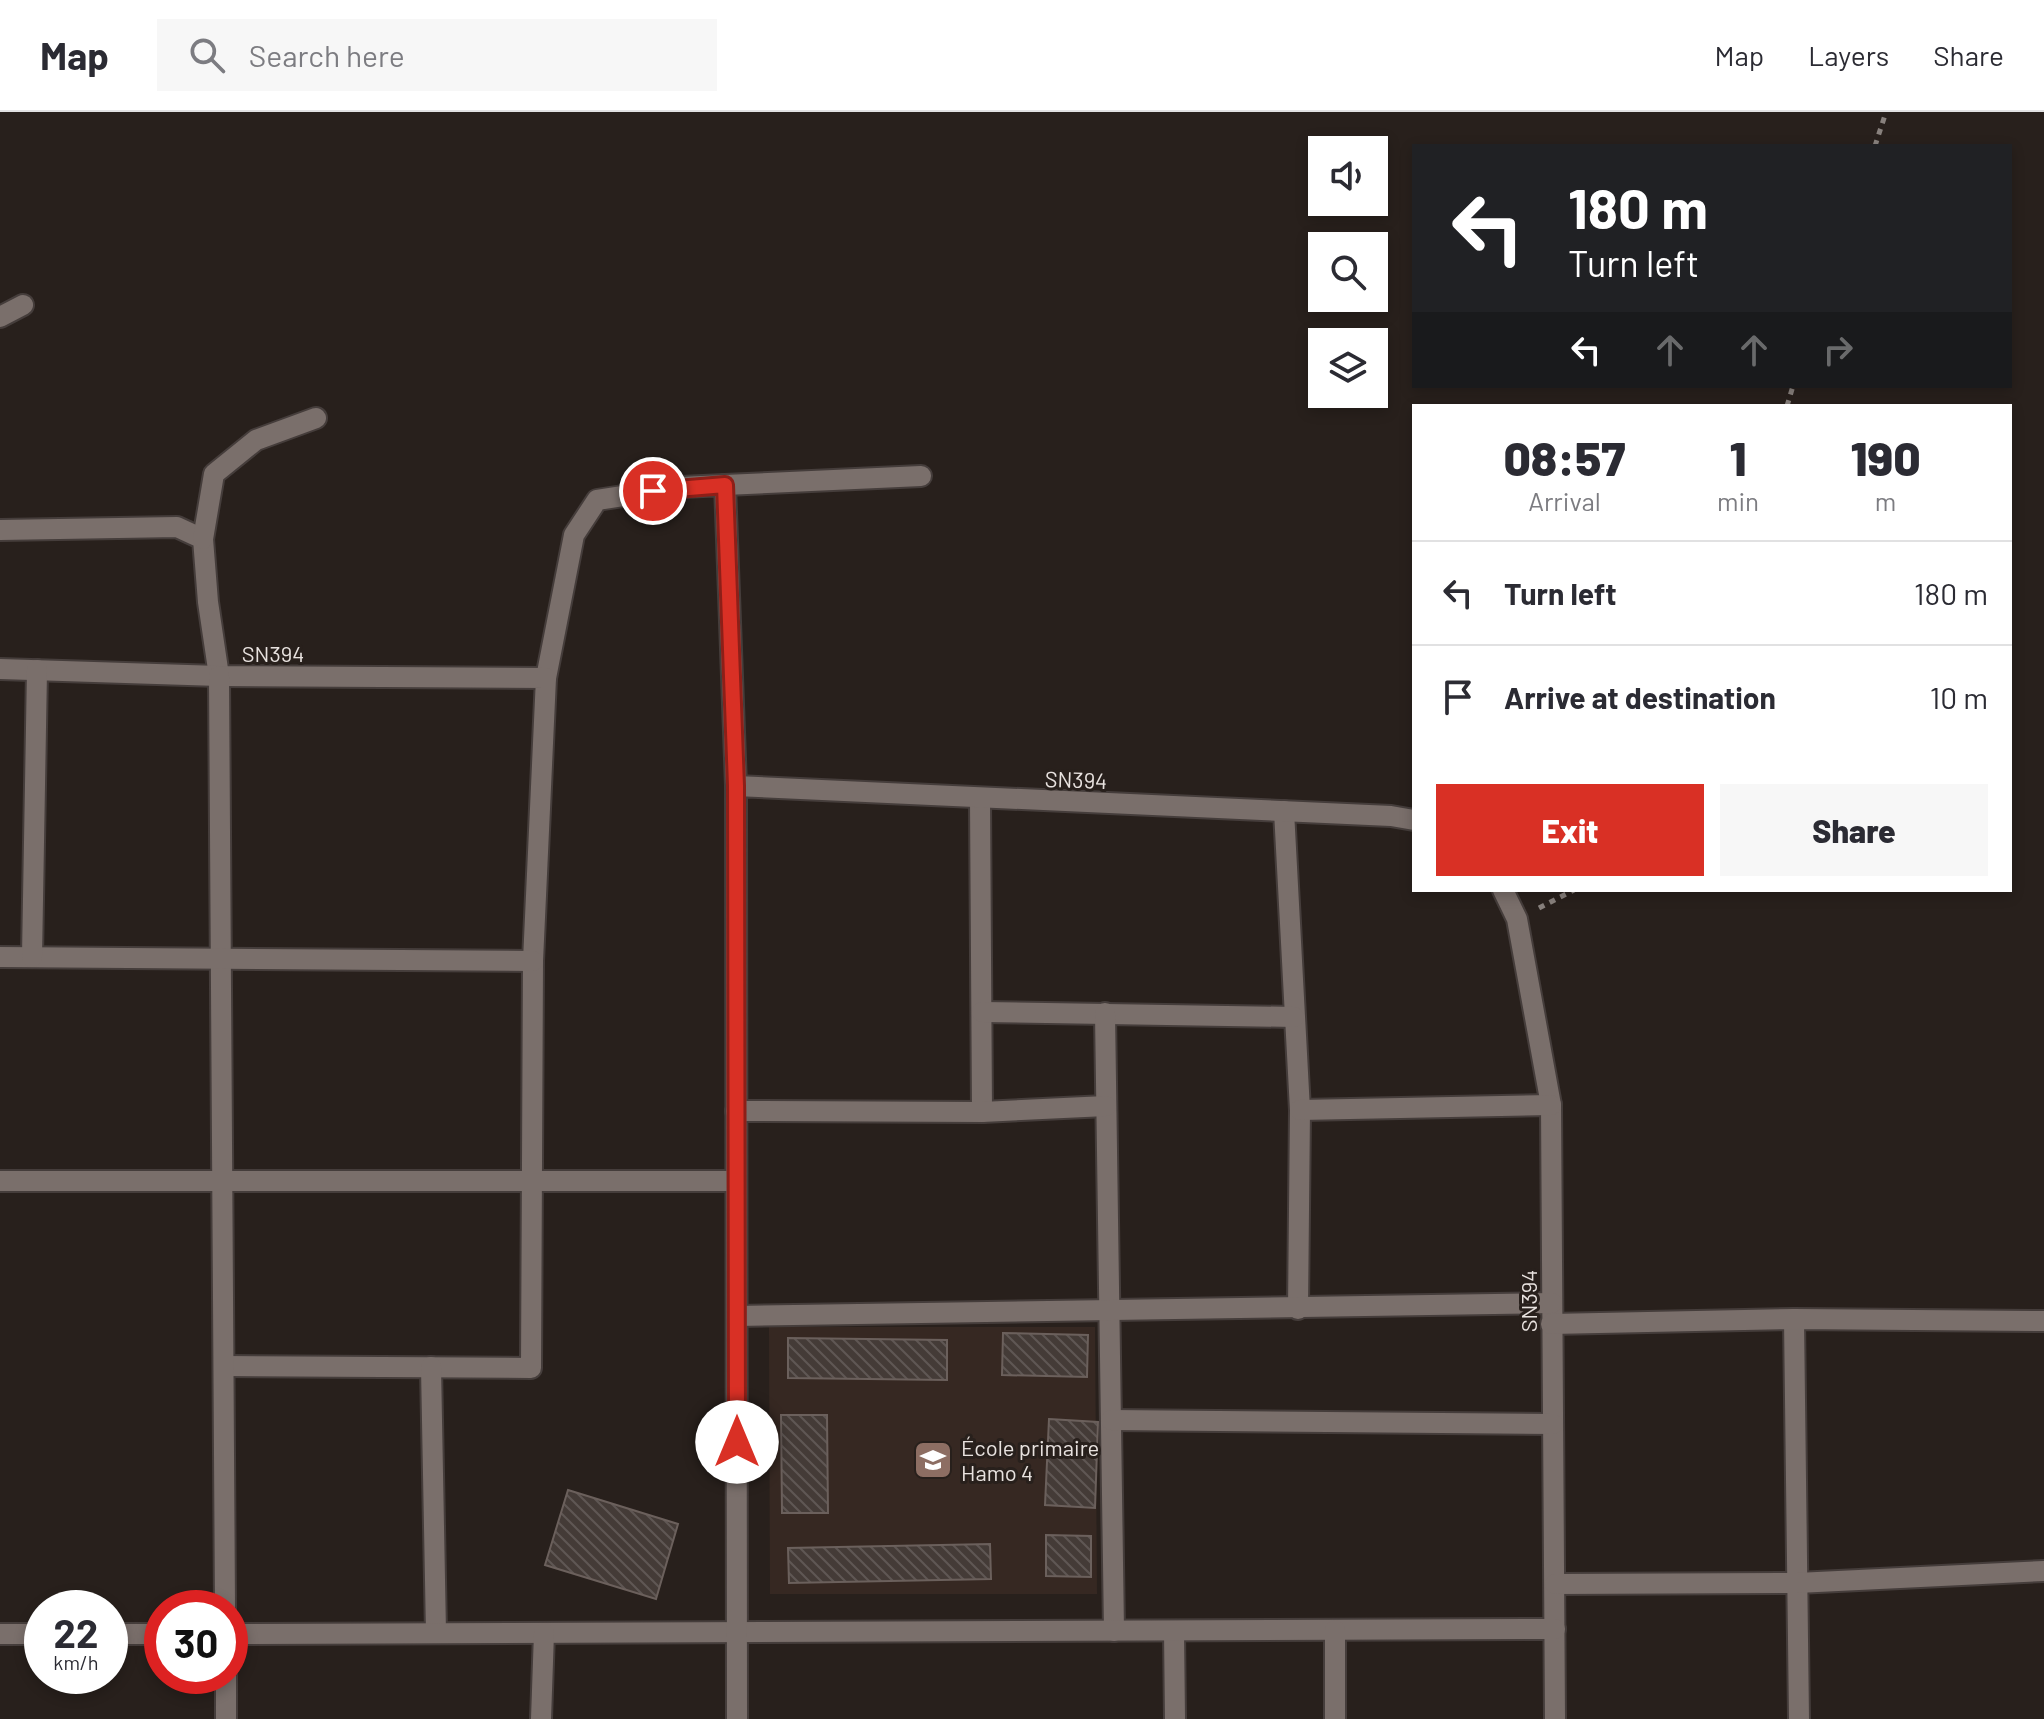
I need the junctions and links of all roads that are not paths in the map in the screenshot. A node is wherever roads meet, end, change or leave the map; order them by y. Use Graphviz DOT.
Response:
graph roads {
  1 [pos="23,305"];
  2 [pos="0,317"];
  3 [pos="316,418"];
  4 [pos="921,476"];
  5 [pos="725,485"];
  6 [pos="0,530"];
  7 [pos="203,539"];
  8 [pos="0,669"];
  9 [pos="37,670"];
  10 [pos="219,676"];
  11 [pos="546,678"];
  12 [pos="736,786"];
  13 [pos="980,800"];
  14 [pos="1284,811"];
  15 [pos="1412,820"];
  16 [pos="1504,892"];
  17 [pos="221,956"];
  18 [pos="0,957"];
  19 [pos="32,957"];
  20 [pos="533,961"];
  21 [pos="982,1012"];
  22 [pos="1105,1013"];
  23 [pos="1294,1017"];
  24 [pos="1551,1105"];
  25 [pos="1106,1106"];
  26 [pos="1300,1110"];
  27 [pos="736,1111"];
  28 [pos="982,1112"];
  29 [pos="0,1181"];
  30 [pos="222,1181"];
  31 [pos="532,1181"];
  32 [pos="736,1181"];
  33 [pos="1552,1303"];
  34 [pos="1298,1309"];
  35 [pos="1109,1310"];
  36 [pos="737,1316"];
  37 [pos="1794,1319"];
  38 [pos="2044,1321"];
  39 [pos="1551,1324"];
  40 [pos="224,1366"];
  41 [pos="431,1367"];
  42 [pos="1111,1420"];
  43 [pos="1553,1424"];
  44 [pos="2044,1571"];
  45 [pos="1797,1583"];
  46 [pos="1555,1584"];
  47 [pos="225,1590"];
  48 [pos="1555,1629"];
  49 [pos="1335,1630"];
  50 [pos="1114,1631"];
  51 [pos="1174,1631"];
  52 [pos="737,1632"];
  53 [pos="436,1633"];
  54 [pos="544,1633"];
  55 [pos="0,1634"];
  56 [pos="24,1634"];
  57 [pos="248,1634"];
  58 [pos="226,1694"];
  59 [pos="226,1719"];
  60 [pos="541,1719"];
  61 [pos="737,1719"];
  62 [pos="1175,1719"];
  63 [pos="1335,1719"];
  64 [pos="1555,1719"];
  65 [pos="1799,1719"];
  1 -- 2 [label="street"];
  3 -- 7 [label="street"];
  4 -- 5 [label="street"];
  5 -- 11 [label="street"];
  5 -- 12 [label="street"];
  6 -- 7 [label="street"];
  7 -- 10 [label="street"];
  8 -- 9 [label="street, SN394"];
  9 -- 10 [label="street, SN394"];
  9 -- 19 [label="street"];
  10 -- 11 [label="street, SN394"];
  10 -- 17 [label="street"];
  11 -- 20 [label="street"];
  12 -- 13 [label="street, SN394"];
  12 -- 27 [label="street"];
  13 -- 14 [label="street, SN394"];
  13 -- 21 [label="street"];
  14 -- 15 [label="street, SN394"];
  14 -- 23 [label="street"];
  16 -- 24 [label="street, SN394"];
  17 -- 19 [label="street"];
  17 -- 20 [label="street"];
  17 -- 30 [label="street"];
  18 -- 19 [label="street"];
  20 -- 31 [label="street"];
  21 -- 22 [label="street"];
  21 -- 28 [label="street"];
  22 -- 23 [label="street"];
  22 -- 25 [label="street"];
  23 -- 26 [label="street"];
  24 -- 26 [label="street"];
  24 -- 33 [label="street, SN394"];
  25 -- 28 [label="street"];
  25 -- 35 [label="street"];
  26 -- 34 [label="street"];
  27 -- 28 [label="street"];
  27 -- 32 [label="street"];
  29 -- 30 [label="street"];
  30 -- 31 [label="street"];
  30 -- 40 [label="street"];
  31 -- 32 [label="street"];
  31 -- 41 [label="street"];
  32 -- 36 [label="street"];
  33 -- 34 [label="street"];
  33 -- 39 [label="street, SN394"];
  34 -- 35 [label="street"];
  35 -- 36 [label="street"];
  35 -- 42 [label="street"];
  36 -- 52 [label="street"];
  37 -- 38 [label="street"];
  37 -- 39 [label="street"];
  37 -- 45 [label="street"];
  39 -- 43 [label="street, SN394"];
  40 -- 41 [label="street"];
  40 -- 47 [label="street"];
  41 -- 53 [label="street"];
  42 -- 43 [label="street"];
  42 -- 50 [label="street"];
  43 -- 46 [label="street, SN394"];
  44 -- 45 [label="street"];
  45 -- 46 [label="street"];
  45 -- 65 [label="street"];
  46 -- 48 [label="street, SN394"];
  48 -- 49 [label="street"];
  48 -- 64 [label="street, SN394"];
  49 -- 51 [label="street"];
  49 -- 63 [label="street"];
  50 -- 51 [label="street"];
  50 -- 52 [label="street"];
  51 -- 62 [label="street"];
  52 -- 54 [label="street"];
  52 -- 61 [label="street"];
  53 -- 54 [label="street"];
  53 -- 57 [label="street"];
  54 -- 60 [label="street"];
  55 -- 56 [label="street"];
  58 -- 59 [label="street"];
}
